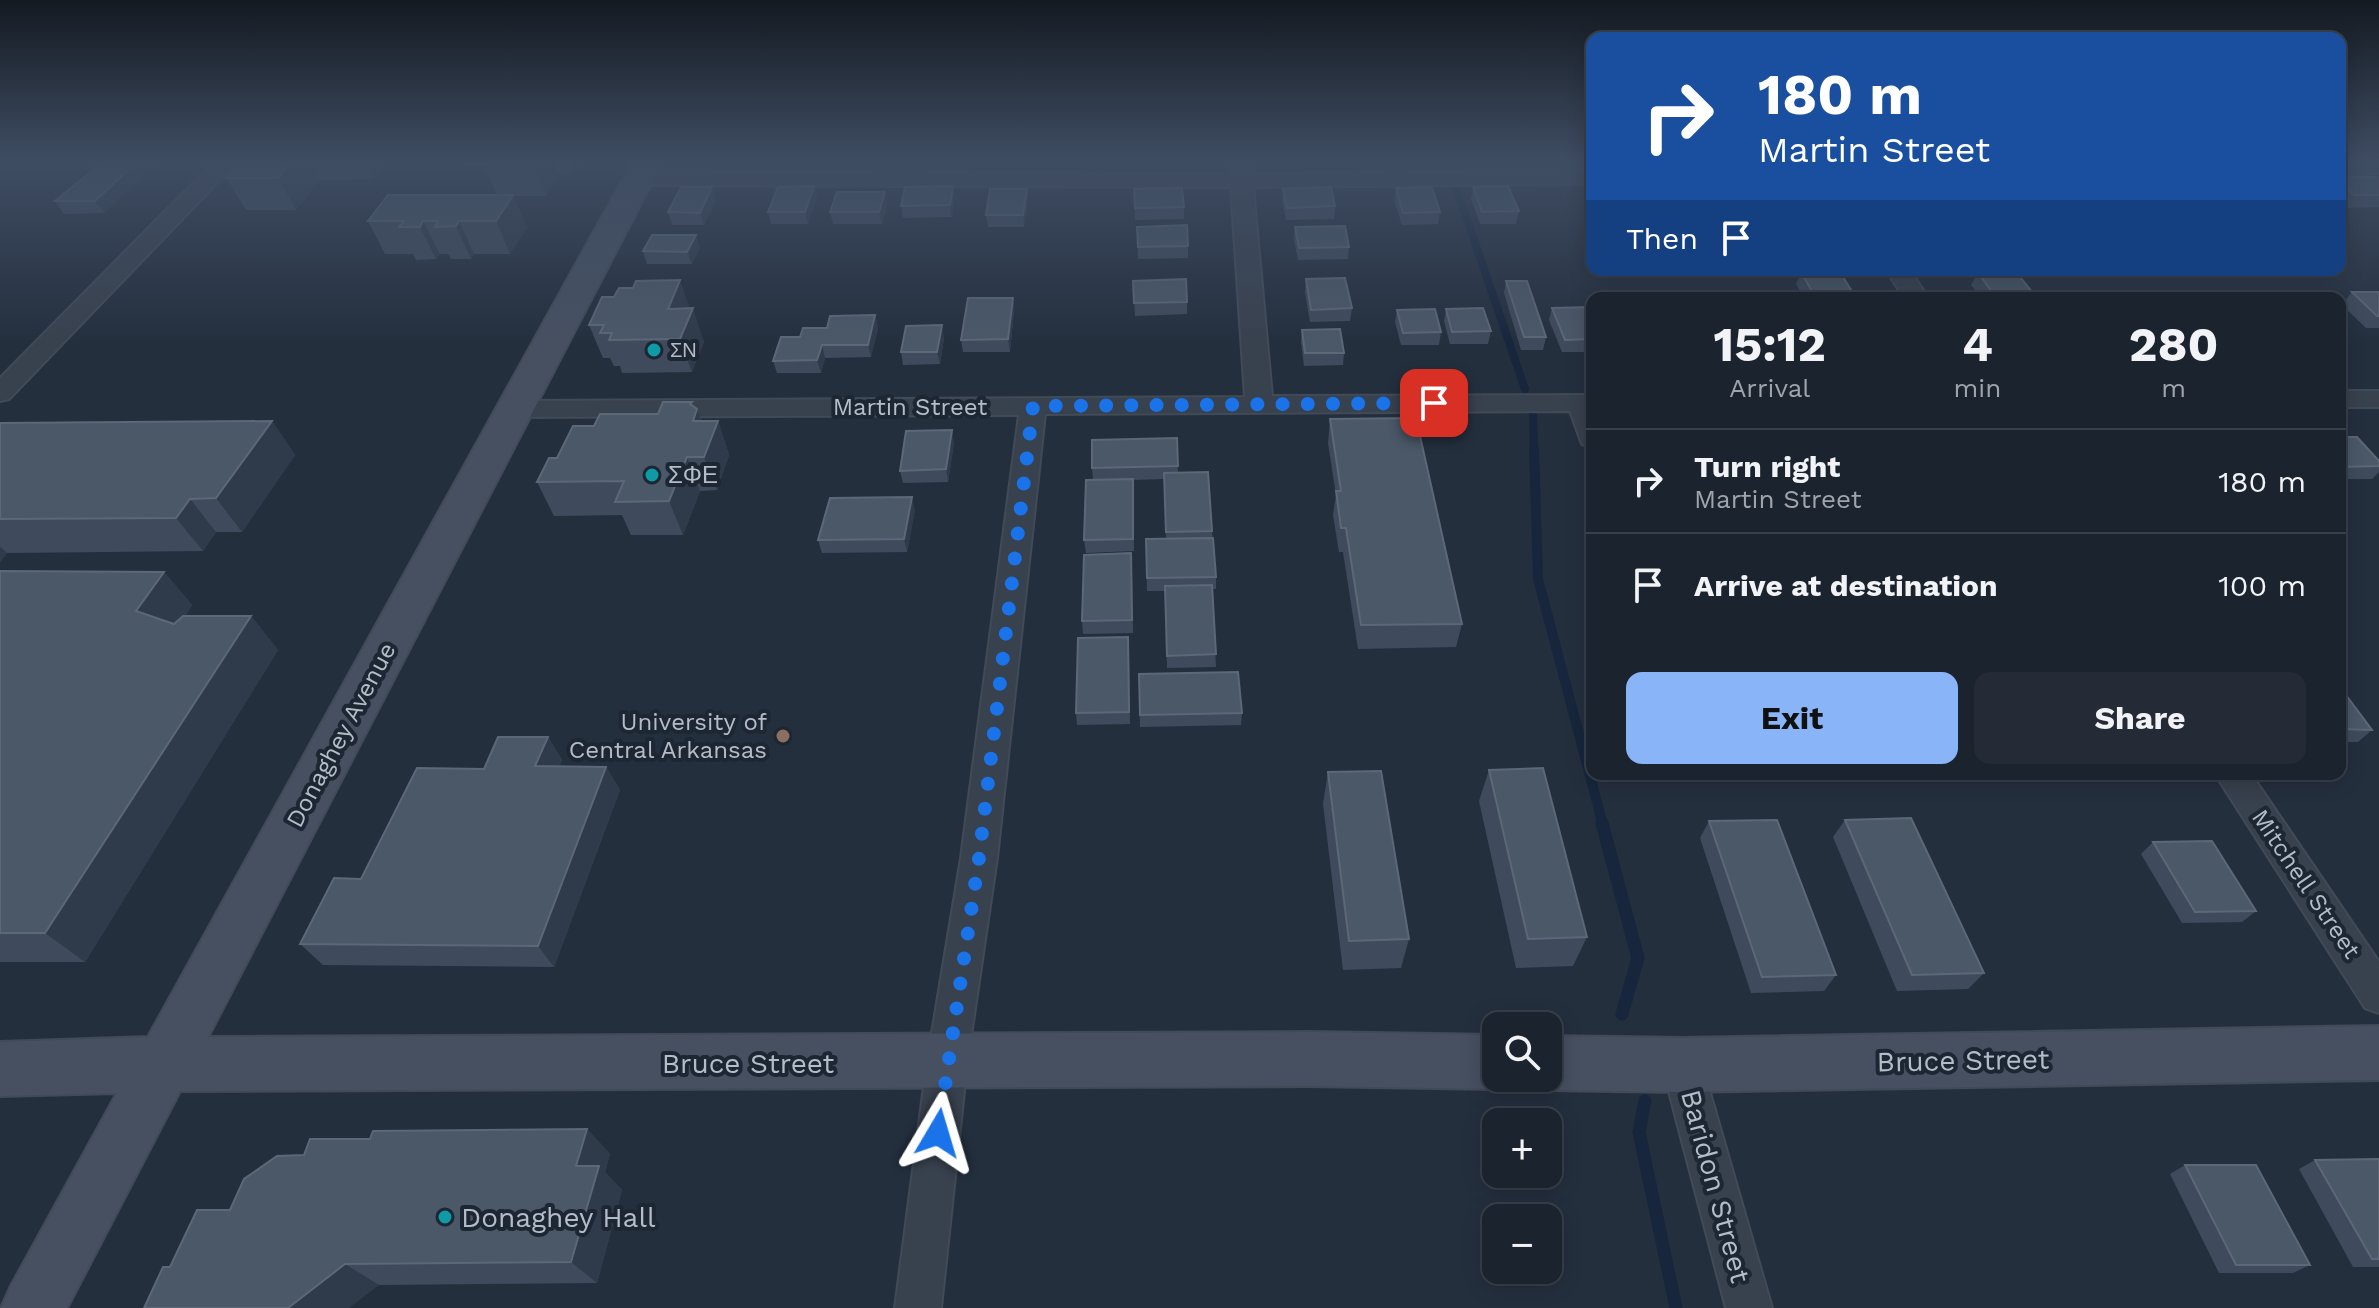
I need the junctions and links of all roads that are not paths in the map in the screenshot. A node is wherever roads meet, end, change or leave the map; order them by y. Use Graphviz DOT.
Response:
graph roads {
  1 [pos="167,222"];
  2 [pos="616,222"];
  3 [pos="1245,222"];
  4 [pos="0,393"];
  5 [pos="2346,399"];
  6 [pos="2379,399"];
  7 [pos="1586,403"];
  8 [pos="1259,404"];
  9 [pos="1033,406"];
  10 [pos="516,409"];
  11 [pos="2236,780"];
  12 [pos="2379,995"];
  13 [pos="2379,1053"];
  14 [pos="1482,1062"];
  15 [pos="947,1063"];
  16 [pos="1562,1063"];
  17 [pos="164,1064"];
  18 [pos="1682,1065"];
  19 [pos="0,1069"];
  20 [pos="33,1308"];
  21 [pos="918,1308"];
  22 [pos="1749,1308"];
  1 -- 4 [label="street"];
  2 -- 10 [label="street, Donaghey Avenue"];
  3 -- 8 [label="street"];
  5 -- 6 [label="street"];
  7 -- 8 [label="street, Martin Street"];
  8 -- 9 [label="street, Martin Street"];
  9 -- 10 [label="street, Martin Street"];
  9 -- 15 [label="street"];
  10 -- 17 [label="street, Donaghey Avenue"];
  11 -- 12 [label="street, Mitchell Street"];
  13 -- 18 [label="street, Bruce Street"];
  14 -- 15 [label="street, Bruce Street"];
  15 -- 17 [label="street, Bruce Street"];
  15 -- 21 [label="street"];
  16 -- 18 [label="street, Bruce Street"];
  17 -- 19 [label="street, Bruce Street"];
  17 -- 20 [label="street, Donaghey Avenue"];
  18 -- 22 [label="street, Baridon Street"];
}
